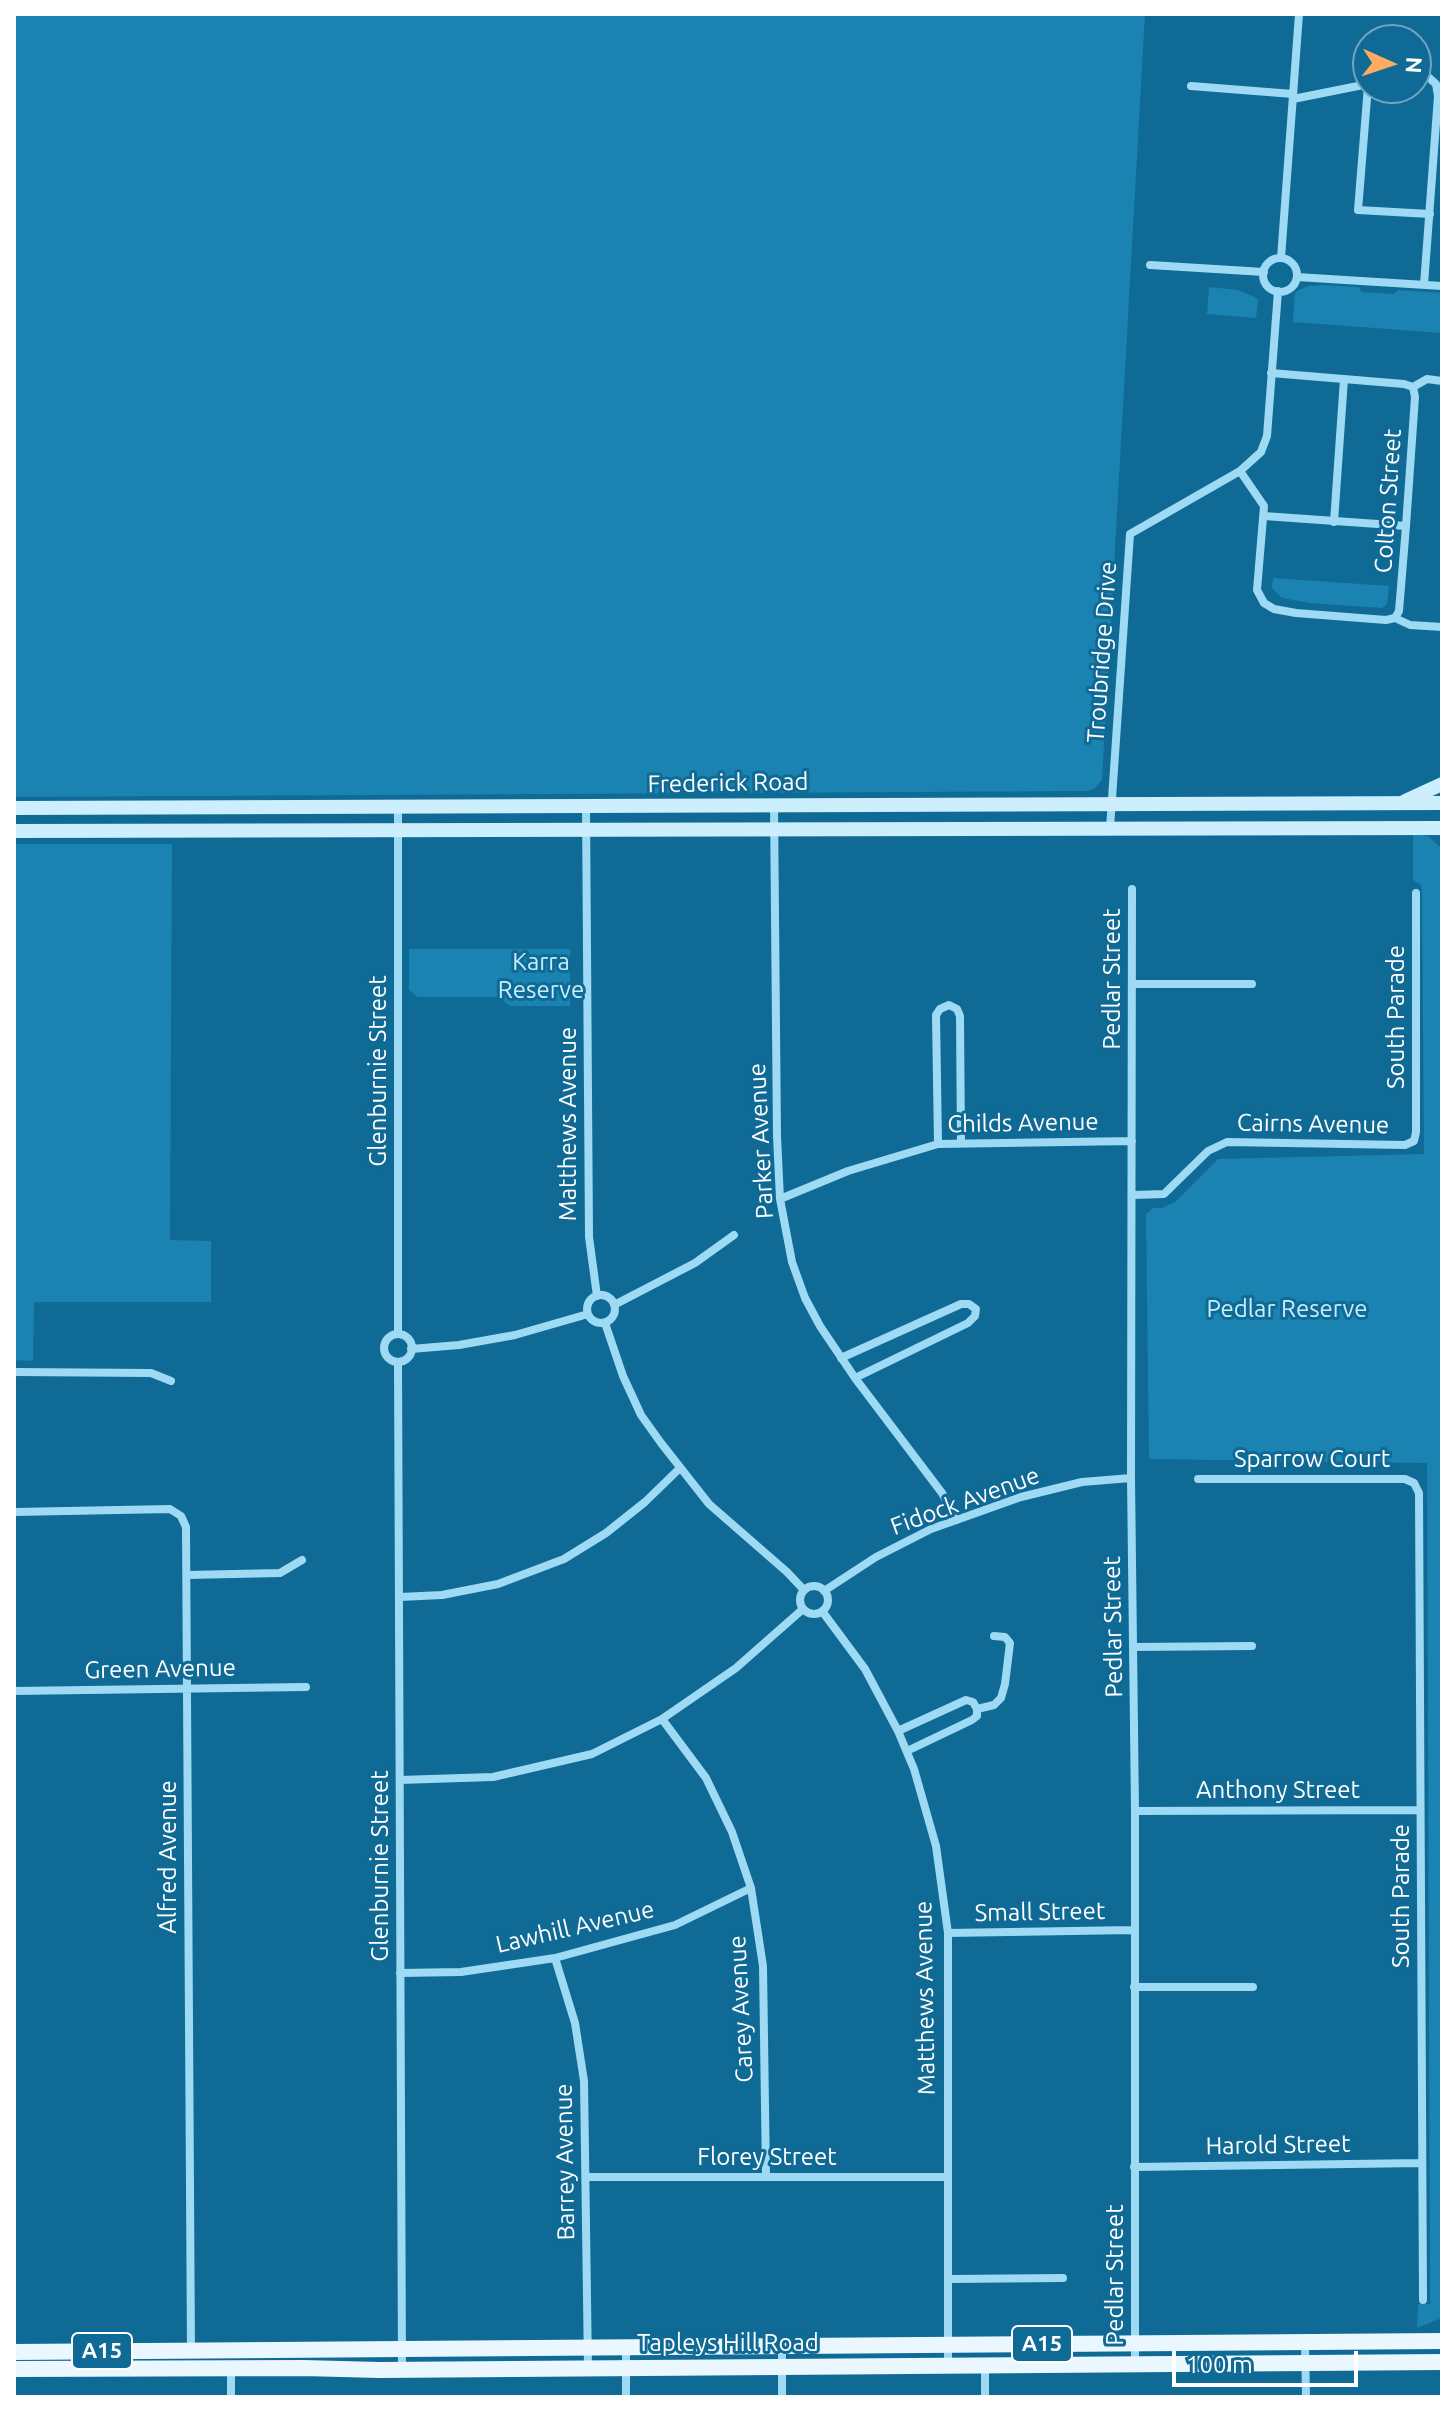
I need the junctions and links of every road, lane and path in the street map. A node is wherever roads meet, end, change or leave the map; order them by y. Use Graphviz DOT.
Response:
graph roads {
  1 [pos="1299,14"];
  2 [pos="1432,80"];
  3 [pos="1191,86"];
  4 [pos="1352,87"];
  5 [pos="1293,96"];
  6 [pos="1366,104"];
  7 [pos="1430,214"];
  8 [pos="1281,258"];
  9 [pos="1150,265"];
  10 [pos="1264,272"];
  11 [pos="1297,277"];
  12 [pos="1424,285"];
  13 [pos="1442,286"];
  14 [pos="1278,291"];
  15 [pos="1271,373"];
  16 [pos="1344,379"];
  17 [pos="1442,381"];
  18 [pos="1413,387"];
  19 [pos="1240,471"];
  20 [pos="1264,516"];
  21 [pos="1334,522"];
  22 [pos="1406,526"];
  23 [pos="1395,618"];
  24 [pos="1442,627"];
  25 [pos="1442,784"];
  26 [pos="1112,802"];
  27 [pos="1401,803"];
  28 [pos="1442,803"];
  29 [pos="774,805"];
  30 [pos="586,806"];
  31 [pos="398,807"];
  32 [pos="14,808"];
  33 [pos="1110,828"];
  34 [pos="1420,828"];
  35 [pos="1442,828"];
  36 [pos="14,831"];
  37 [pos="398,831"];
  38 [pos="586,831"];
  39 [pos="774,831"];
  40 [pos="1442,840"];
  41 [pos="1132,889"];
  42 [pos="1416,893"];
  43 [pos="1132,984"];
  44 [pos="1252,984"];
  45 [pos="1132,1141"];
  46 [pos="1414,1141"];
  47 [pos="961,1143"];
  48 [pos="938,1144"];
  49 [pos="1133,1195"];
  50 [pos="780,1199"];
  51 [pos="734,1235"];
  52 [pos="597,1296"];
  53 [pos="614,1305"];
  54 [pos="588,1314"];
  55 [pos="605,1323"];
  56 [pos="398,1334"];
  57 [pos="411,1349"];
  58 [pos="841,1358"];
  59 [pos="398,1362"];
  60 [pos="14,1372"];
  61 [pos="855,1378"];
  62 [pos="171,1381"];
  63 [pos="680,1468"];
  64 [pos="1131,1478"];
  65 [pos="1198,1479"];
  66 [pos="1419,1493"];
  67 [pos="14,1512"];
  68 [pos="957,1520"];
  69 [pos="302,1560"];
  70 [pos="187,1575"];
  71 [pos="804,1590"];
  72 [pos="824,1591"];
  73 [pos="400,1597"];
  74 [pos="803,1609"];
  75 [pos="822,1611"];
  76 [pos="994,1636"];
  77 [pos="1252,1646"];
  78 [pos="1133,1647"];
  79 [pos="306,1687"];
  80 [pos="187,1690"];
  81 [pos="14,1691"];
  82 [pos="977,1709"];
  83 [pos="662,1719"];
  84 [pos="898,1731"];
  85 [pos="907,1751"];
  86 [pos="400,1780"];
  87 [pos="1420,1810"];
  88 [pos="1135,1811"];
  89 [pos="751,1888"];
  90 [pos="1133,1930"];
  91 [pos="948,1933"];
  92 [pos="555,1958"];
  93 [pos="400,1973"];
  94 [pos="1134,1987"];
  95 [pos="1253,1987"];
  96 [pos="1422,2163"];
  97 [pos="1134,2167"];
  98 [pos="586,2177"];
  99 [pos="766,2177"];
  100 [pos="948,2177"];
  101 [pos="1063,2278"];
  102 [pos="948,2279"];
  103 [pos="1423,2300"];
  104 [pos="1442,2327"];
  105 [pos="1402,2341"];
  106 [pos="1442,2341"];
  107 [pos="1305,2342"];
  108 [pos="1135,2343"];
  109 [pos="948,2344"];
  110 [pos="782,2346"];
  111 [pos="588,2347"];
  112 [pos="626,2347"];
  113 [pos="402,2349"];
  114 [pos="14,2352"];
  115 [pos="191,2359"];
  116 [pos="231,2359"];
  117 [pos="1442,2362"];
  118 [pos="1306,2363"];
  119 [pos="1135,2364"];
  120 [pos="985,2365"];
  121 [pos="948,2366"];
  122 [pos="781,2367"];
  123 [pos="626,2368"];
  124 [pos="14,2369"];
  125 [pos="588,2369"];
  126 [pos="402,2370"];
  127 [pos="231,2397"];
  128 [pos="626,2397"];
  129 [pos="782,2397"];
  130 [pos="985,2397"];
  131 [pos="1306,2397"];
  1 -- 5 [label="street"];
  2 -- 7 [label="street"];
  3 -- 5 [label="street"];
  4 -- 5 [label="street"];
  5 -- 8 [label="street"];
  6 -- 7 [label="street"];
  7 -- 12 [label="street"];
  8 -- 10 [label="street"];
  8 -- 11 [label="street"];
  9 -- 10 [label="street"];
  10 -- 14 [label="street"];
  11 -- 12 [label="street"];
  11 -- 14 [label="street"];
  12 -- 13 [label="street"];
  14 -- 15 [label="street, Troubridge Drive"];
  15 -- 16 [label="street"];
  15 -- 19 [label="street, Troubridge Drive"];
  16 -- 18 [label="street"];
  16 -- 21 [label="street"];
  17 -- 18 [label="street"];
  18 -- 22 [label="street, Colton Street"];
  19 -- 20 [label="street"];
  19 -- 26 [label="street, Troubridge Drive"];
  20 -- 21 [label="street"];
  20 -- 23 [label="street"];
  21 -- 22 [label="street"];
  22 -- 23 [label="street, Colton Street"];
  23 -- 24 [label="street"];
  25 -- 27 [label="main road"];
  26 -- 27 [label="main road, Frederick Road"];
  26 -- 29 [label="main road, Frederick Road"];
  26 -- 33 [label="street"];
  27 -- 28 [label="main road, Frederick Road"];
  29 -- 30 [label="main road, Frederick Road"];
  29 -- 39 [label="street, Parker Avenue"];
  30 -- 31 [label="main road, Frederick Road"];
  30 -- 38 [label="street, Matthews Avenue"];
  31 -- 32 [label="main road, Frederick Road"];
  31 -- 37 [label="street, Glenburnie Street"];
  33 -- 34 [label="main road, Frederick Road"];
  33 -- 39 [label="main road, Frederick Road"];
  34 -- 35 [label="main road, Frederick Road"];
  34 -- 40 [label="main road"];
  36 -- 37 [label="main road, Frederick Road"];
  37 -- 38 [label="main road, Frederick Road"];
  37 -- 56 [label="street, Glenburnie Street"];
  38 -- 39 [label="main road, Frederick Road"];
  38 -- 52 [label="street, Matthews Avenue"];
  39 -- 50 [label="street, Parker Avenue"];
  41 -- 43 [label="street, Pedlar Street"];
  42 -- 46 [label="street, South Parade"];
  43 -- 44 [label="street"];
  43 -- 45 [label="street, Pedlar Street"];
  45 -- 47 [label="street, Childs Avenue"];
  45 -- 49 [label="street, Pedlar Street"];
  46 -- 49 [label="street, Cairns Avenue"];
  47 -- 48 [label="street, Childs Avenue"];
  47 -- 48 [label="street"];
  48 -- 50 [label="street, Childs Avenue"];
  49 -- 64 [label="street, Pedlar Street"];
  50 -- 58 [label="street, Parker Avenue"];
  51 -- 53 [label="street"];
  52 -- 53 [label="street"];
  52 -- 54 [label="street"];
  53 -- 55 [label="street"];
  54 -- 55 [label="street"];
  54 -- 57 [label="street"];
  55 -- 63 [label="street"];
  56 -- 57 [label="street"];
  56 -- 59 [label="street"];
  57 -- 59 [label="street"];
  58 -- 61 [label="street, Parker Avenue"];
  58 -- 61 [label="street"];
  59 -- 73 [label="street, Glenburnie Street"];
  60 -- 62 [label="street"];
  61 -- 68 [label="street, Parker Avenue"];
  63 -- 71 [label="street"];
  63 -- 73 [label="street"];
  64 -- 68 [label="street, Fidock Avenue"];
  64 -- 78 [label="street, Pedlar Street"];
  65 -- 66 [label="street, Sparrow Court"];
  66 -- 87 [label="street, South Parade"];
  67 -- 70 [label="street, Alfred Avenue"];
  68 -- 72 [label="street, Fidock Avenue"];
  69 -- 70 [label="street"];
  70 -- 80 [label="street, Alfred Avenue"];
  71 -- 72 [label="street"];
  71 -- 74 [label="street"];
  72 -- 75 [label="street"];
  73 -- 86 [label="street, Glenburnie Street"];
  74 -- 75 [label="street"];
  74 -- 83 [label="street"];
  75 -- 84 [label="street, Matthews Avenue"];
  76 -- 82 [label="street"];
  77 -- 78 [label="street"];
  78 -- 88 [label="street, Pedlar Street"];
  79 -- 80 [label="street, Green Avenue"];
  80 -- 81 [label="street, Green Avenue"];
  80 -- 115 [label="street, Alfred Avenue"];
  82 -- 84 [label="street"];
  82 -- 85 [label="street"];
  83 -- 86 [label="street"];
  83 -- 89 [label="street, Carey Avenue"];
  84 -- 85 [label="street, Matthews Avenue"];
  85 -- 91 [label="street, Matthews Avenue"];
  86 -- 93 [label="street, Glenburnie Street"];
  87 -- 88 [label="street, Anthony Street"];
  87 -- 96 [label="street, South Parade"];
  88 -- 90 [label="street, Pedlar Street"];
  89 -- 92 [label="street, Lawhill Avenue"];
  89 -- 99 [label="street, Carey Avenue"];
  90 -- 91 [label="street, Small Street"];
  90 -- 94 [label="street, Pedlar Street"];
  91 -- 100 [label="street, Matthews Avenue"];
  92 -- 93 [label="street, Lawhill Avenue"];
  92 -- 98 [label="street, Barrey Avenue"];
  93 -- 113 [label="street, Glenburnie Street"];
  94 -- 95 [label="street"];
  94 -- 97 [label="street, Pedlar Street"];
  96 -- 97 [label="street, Harold Street"];
  96 -- 103 [label="street, South Parade"];
  97 -- 108 [label="street, Pedlar Street"];
  98 -- 99 [label="street, Florey Street"];
  98 -- 111 [label="street, Barrey Avenue"];
  99 -- 100 [label="street, Florey Street"];
  100 -- 102 [label="street, Matthews Avenue"];
  101 -- 102 [label="street"];
  102 -- 109 [label="street, Matthews Avenue"];
  104 -- 105 [label="main road"];
  105 -- 106 [label="main road, Tapleys Hill Road / A15"];
  105 -- 107 [label="main road, Tapleys Hill Road / A15"];
  107 -- 108 [label="main road, Tapleys Hill Road / A15"];
  107 -- 118 [label="street"];
  108 -- 109 [label="main road, Tapleys Hill Road / A15"];
  108 -- 119 [label="street, Pedlar Street"];
  109 -- 110 [label="main road, Tapleys Hill Road / A15"];
  109 -- 121 [label="street, Matthews Avenue"];
  110 -- 112 [label="main road, Tapleys Hill Road / A15"];
  110 -- 122 [label="street"];
  111 -- 112 [label="main road, Tapleys Hill Road / A15"];
  111 -- 113 [label="main road, Tapleys Hill Road / A15"];
  111 -- 125 [label="street, Barrey Avenue"];
  112 -- 123 [label="street"];
  113 -- 116 [label="main road, Tapleys Hill Road / A15"];
  113 -- 126 [label="street, Glenburnie Street"];
  114 -- 115 [label="main road, Tapleys Hill Road / A15"];
  115 -- 116 [label="main road, Tapleys Hill Road / A15"];
  115 -- 124 [label="main road, Tapleys Hill Road / A15"];
  116 -- 126 [label="main road, Tapleys Hill Road / A15"];
  116 -- 127 [label="street"];
  117 -- 118 [label="main road, Tapleys Hill Road / A15"];
  118 -- 119 [label="main road, Tapleys Hill Road / A15"];
  118 -- 131 [label="street"];
  119 -- 120 [label="main road, Tapleys Hill Road / A15"];
  120 -- 121 [label="main road, Tapleys Hill Road / A15"];
  120 -- 130 [label="street"];
  121 -- 122 [label="main road, Tapleys Hill Road / A15"];
  122 -- 123 [label="main road, Tapleys Hill Road / A15"];
  122 -- 129 [label="street"];
  123 -- 125 [label="main road, Tapleys Hill Road / A15"];
  123 -- 128 [label="street"];
  125 -- 126 [label="main road, Tapleys Hill Road / A15"];
}
